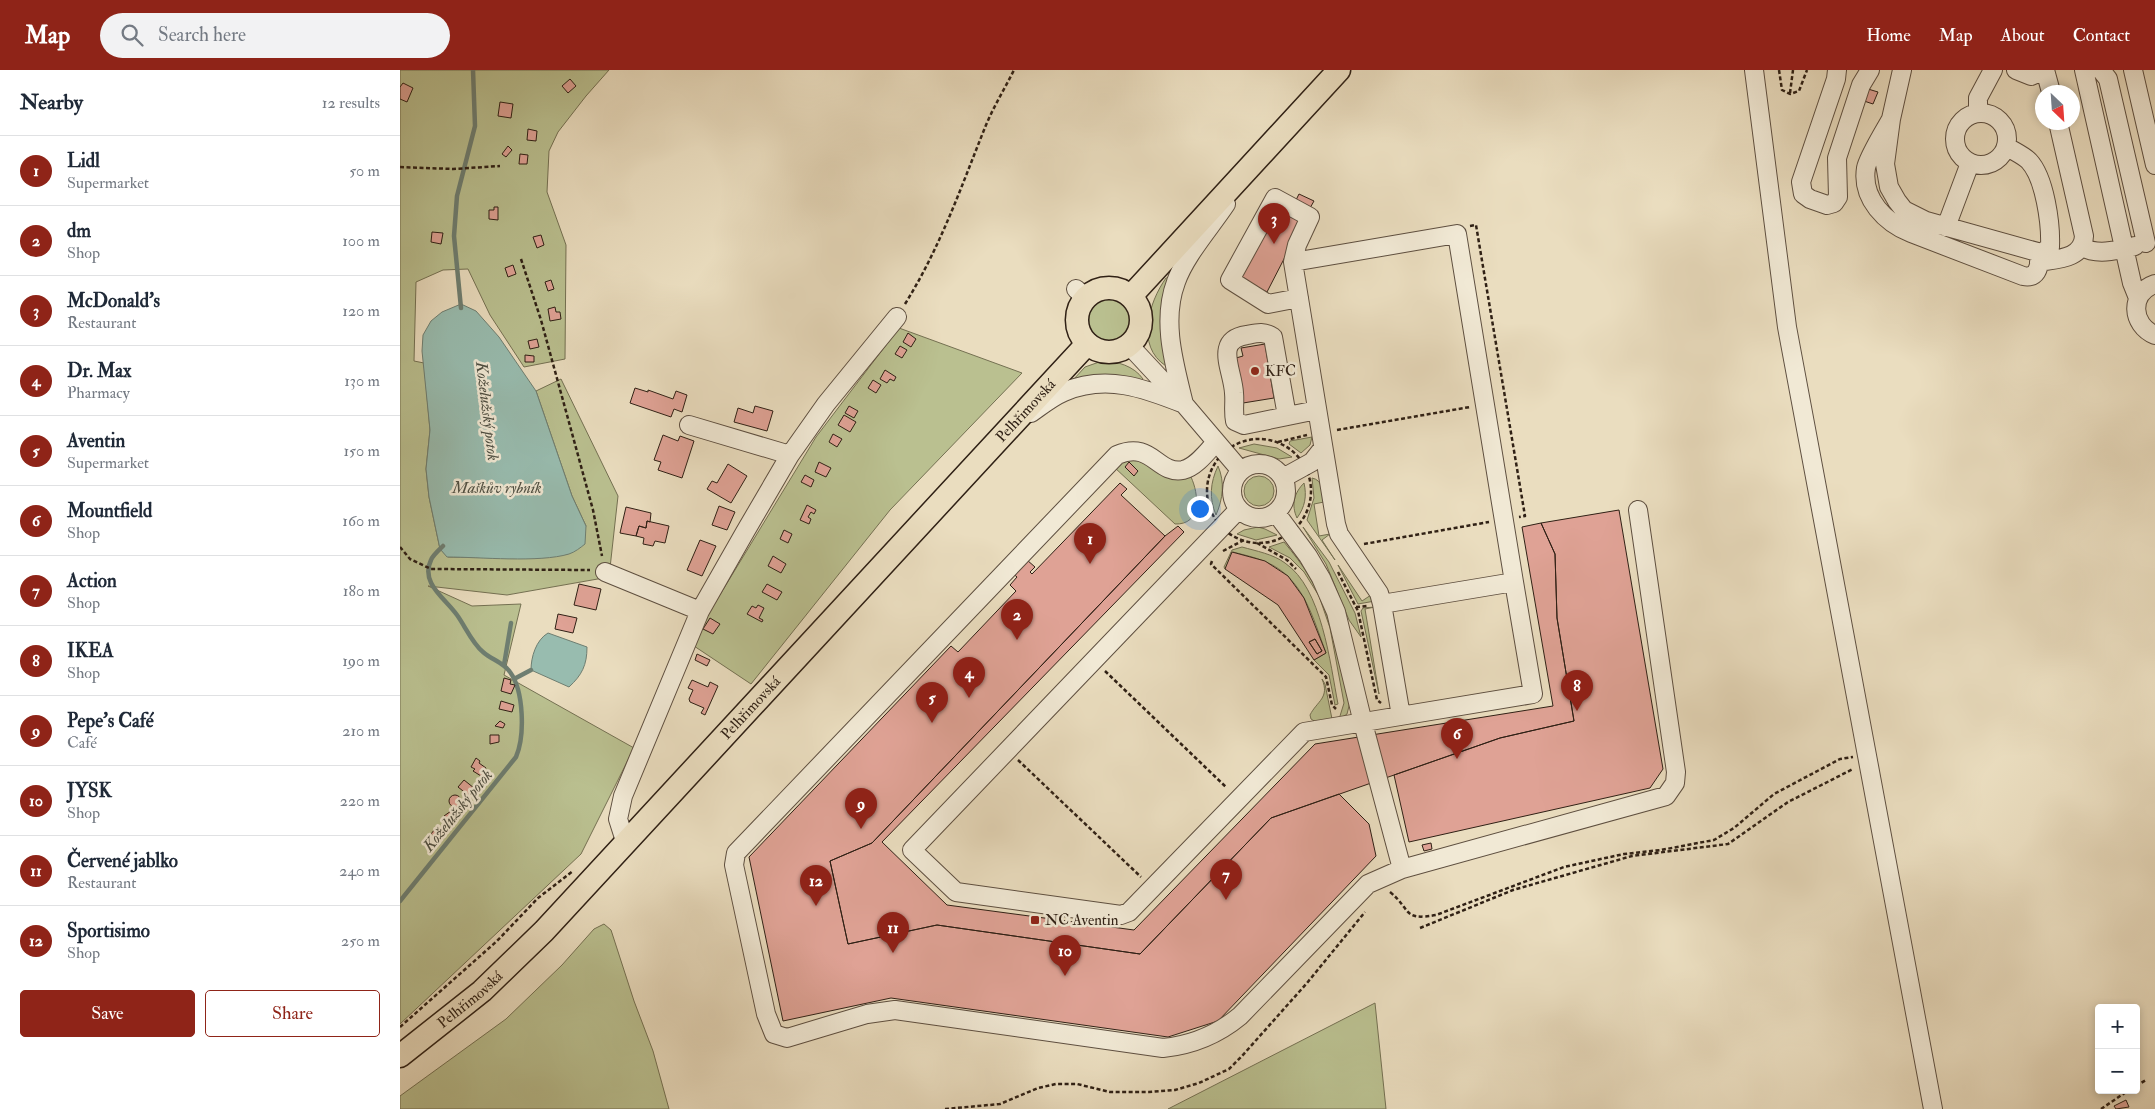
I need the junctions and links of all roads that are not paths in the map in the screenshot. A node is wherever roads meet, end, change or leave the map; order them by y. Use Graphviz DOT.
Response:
graph roads {
  1 [pos="1339,70"];
  2 [pos="1754,70"];
  3 [pos="1837,70"];
  4 [pos="1870,70"];
  5 [pos="1902,70"];
  6 [pos="1993,70"];
  7 [pos="2016,70"];
  8 [pos="2045,70"];
  9 [pos="2084,70"];
  10 [pos="2101,70"];
  11 [pos="2133,70"];
  12 [pos="2049,85"];
  13 [pos="1978,113"];
  14 [pos="1891,119"];
  15 [pos="2060,130"];
  16 [pos="2006,146"];
  17 [pos="1257,159"];
  18 [pos="1970,163"];
  19 [pos="2155,166"];
  20 [pos="1946,226"];
  21 [pos="2151,242"];
  22 [pos="2082,247"];
  23 [pos="2125,248"];
  24 [pos="2040,258"];
  25 [pos="1293,262"];
  26 [pos="2155,284"];
  27 [pos="1131,296"];
  28 [pos="1299,298"];
  29 [pos="2138,298"];
  30 [pos="897,317"];
  31 [pos="2155,335"];
  32 [pos="1087,344"];
  33 [pos="1128,346"];
  34 [pos="1184,404"];
  35 [pos="1317,410"];
  36 [pos="1287,416"];
  37 [pos="1014,424"];
  38 [pos="689,426"];
  39 [pos="1322,440"];
  40 [pos="1220,447"];
  41 [pos="790,455"];
  42 [pos="1241,471"];
  43 [pos="1283,478"];
  44 [pos="1239,510"];
  45 [pos="1638,510"];
  46 [pos="1276,513"];
  47 [pos="604,572"];
  48 [pos="1514,582"];
  49 [pos="1382,604"];
  50 [pos="700,612"];
  51 [pos="1401,716"];
  52 [pos="1363,723"];
  53 [pos="626,844"];
  54 [pos="1402,869"];
  55 [pos="400,1056"];
  56 [pos="1934,1109"];
  1 -- 17 [label="main road"];
  2 -- 56 [label="street"];
  3 -- 4 [label="street"];
  5 -- 14 [label="street"];
  6 -- 13 [label="street"];
  7 -- 8 [label="street"];
  8 -- 12 [label="street"];
  9 -- 23 [label="street"];
  10 -- 21 [label="street"];
  11 -- 19 [label="street"];
  13 -- 16 [label="street"];
  13 -- 18 [label="street"];
  14 -- 20 [label="street"];
  14 -- 24 [label="street"];
  15 -- 22 [label="street"];
  16 -- 18 [label="street"];
  16 -- 24 [label="street"];
  17 -- 27 [label="main road"];
  17 -- 34 [label="street"];
  18 -- 20 [label="street"];
  20 -- 24 [label="street"];
  21 -- 23 [label="street"];
  22 -- 23 [label="street"];
  22 -- 24 [label="street"];
  23 -- 29 [label="street"];
  25 -- 28 [label="street"];
  25 -- 28 [label="street"];
  25 -- 48 [label="street"];
  26 -- 29 [label="street"];
  27 -- 32 [label="main road"];
  27 -- 33 [label="main road"];
  28 -- 35 [label="street"];
  29 -- 31 [label="street"];
  30 -- 41 [label="street"];
  32 -- 33 [label="main road"];
  32 -- 37 [label="main road, Pelhřimovská"];
  33 -- 34 [label="street"];
  34 -- 37 [label="street"];
  34 -- 40 [label="street"];
  35 -- 36 [label="street"];
  35 -- 39 [label="street"];
  36 -- 36 [label="street"];
  37 -- 53 [label="main road, Pelhřimovská"];
  38 -- 41 [label="street"];
  39 -- 43 [label="street"];
  39 -- 49 [label="street"];
  40 -- 42 [label="street"];
  40 -- 54 [label="street"];
  41 -- 50 [label="street"];
  42 -- 43 [label="street"];
  42 -- 44 [label="street"];
  43 -- 46 [label="street"];
  44 -- 46 [label="street"];
  44 -- 52 [label="street"];
  45 -- 54 [label="street"];
  46 -- 52 [label="street"];
  47 -- 50 [label="street"];
  48 -- 49 [label="street"];
  48 -- 51 [label="street"];
  49 -- 51 [label="street"];
  50 -- 53 [label="street"];
  51 -- 52 [label="street"];
  52 -- 54 [label="street"];
  53 -- 55 [label="main road, Pelhřimovská"];
}
